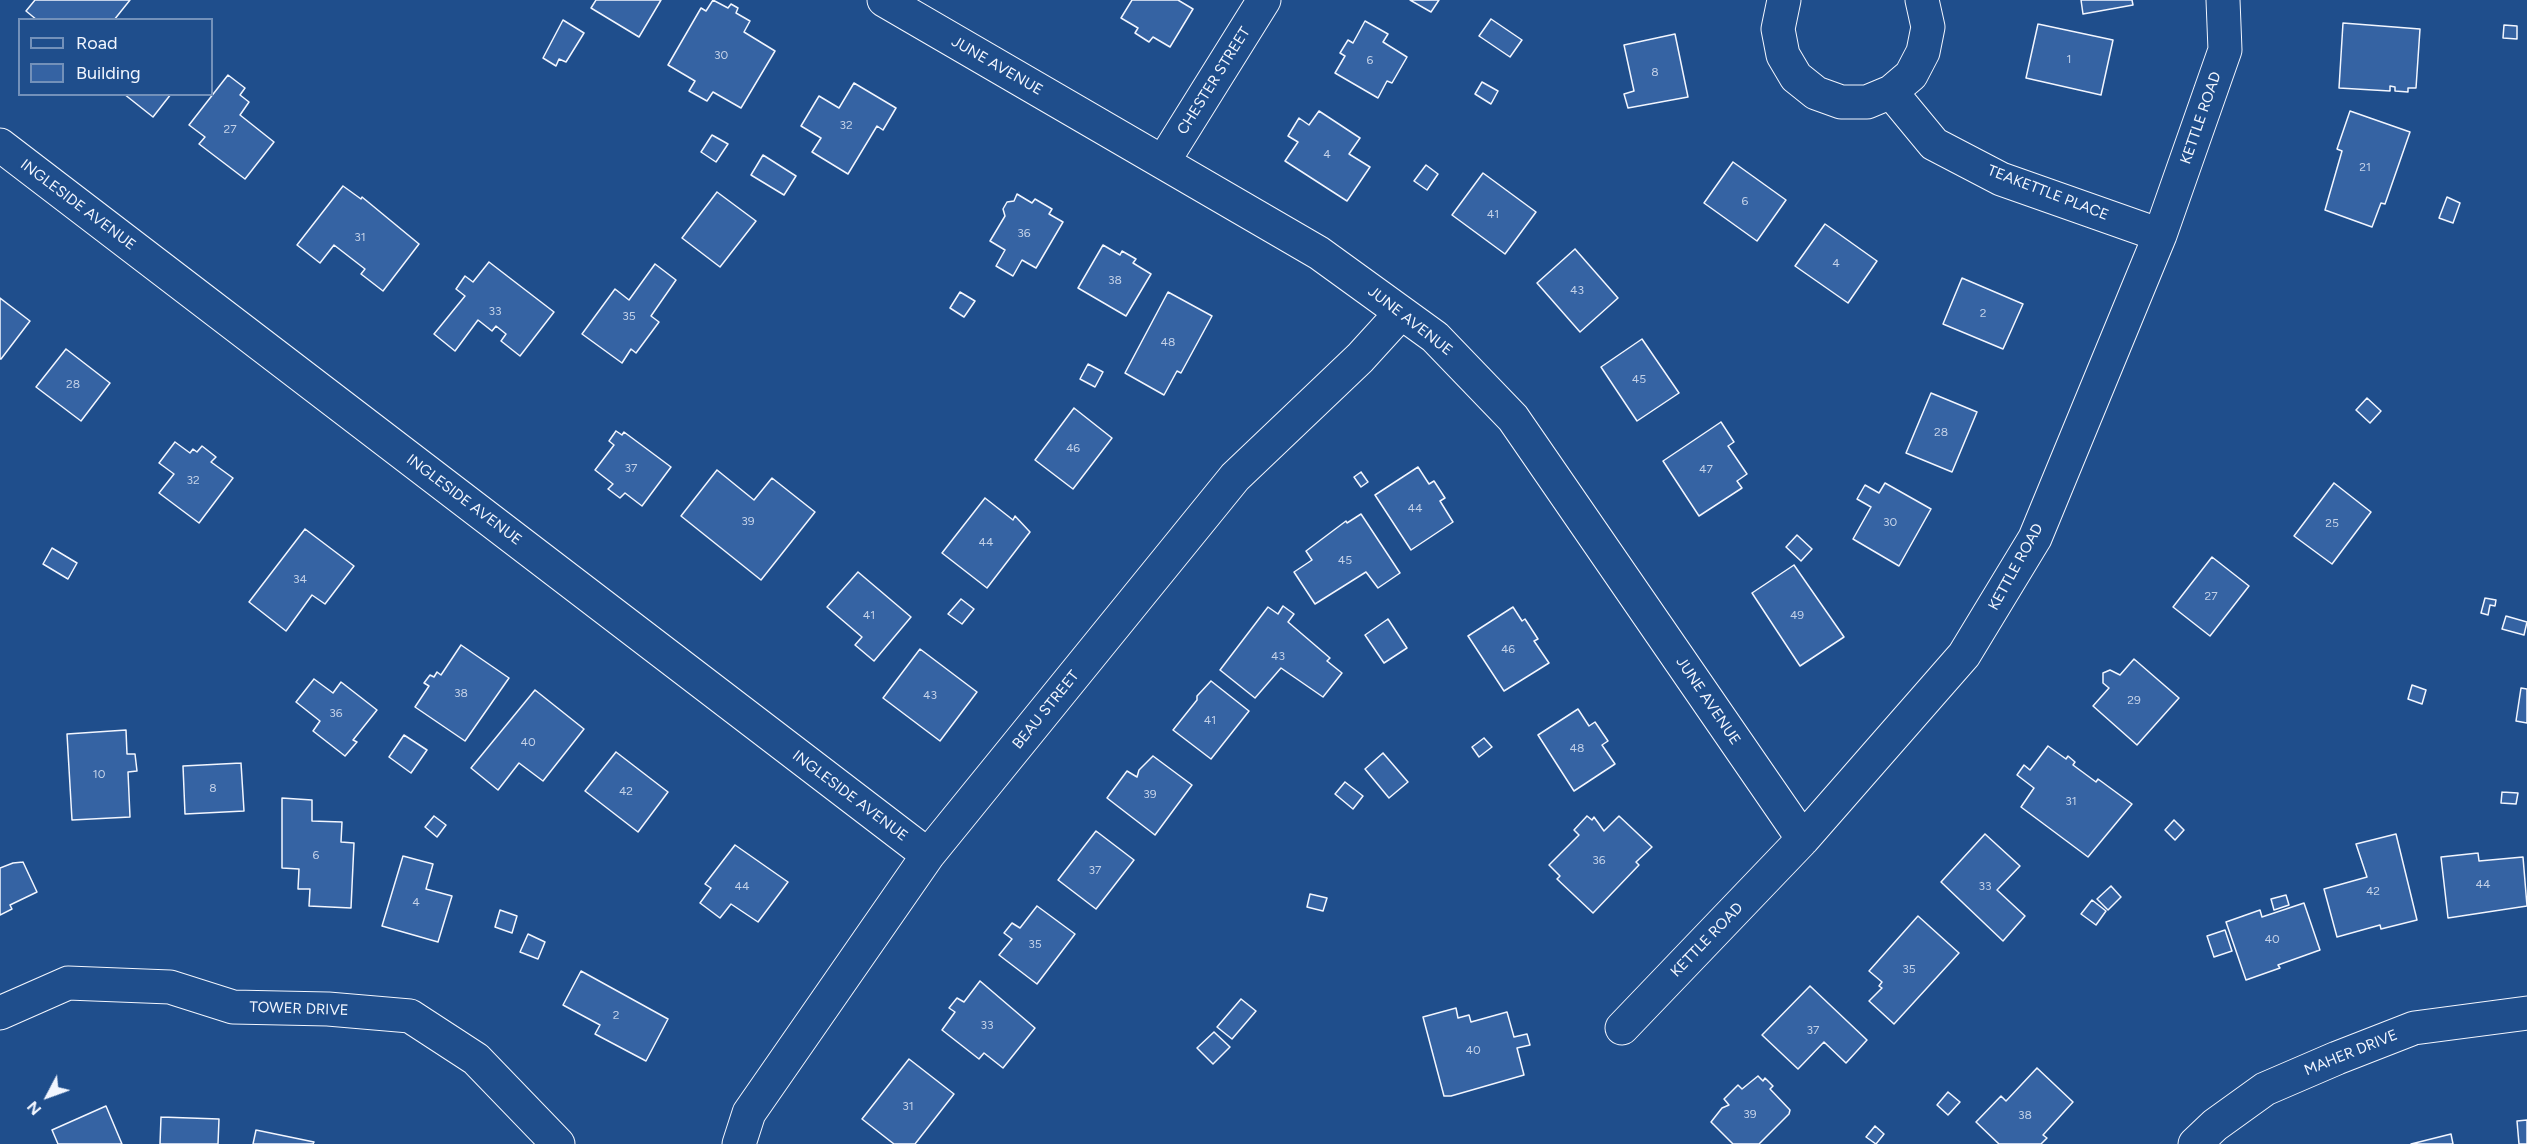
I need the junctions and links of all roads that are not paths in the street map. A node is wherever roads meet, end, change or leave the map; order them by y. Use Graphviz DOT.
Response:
graph roads {
  1 [pos="884,0"];
  2 [pos="1264,0"];
  3 [pos="1784,0"];
  4 [pos="1922,0"];
  5 [pos="2223,0"];
  6 [pos="1891,92"];
  7 [pos="0,145"];
  8 [pos="1163,162"];
  9 [pos="2160,235"];
  10 [pos="1401,313"];
  11 [pos="1803,839"];
  12 [pos="928,855"];
  13 [pos="0,1013"];
  14 [pos="2527,1013"];
  15 [pos="1622,1028"];
  16 [pos="2213,1138"];
  17 [pos="558,1144"];
  18 [pos="739,1144"];
  1 -- 8 [label="street, JUNE AVENUE"];
  2 -- 8 [label="street, CHESTER STREET"];
  3 -- 6 [label="street"];
  4 -- 6 [label="street"];
  5 -- 9 [label="street, KETTLE ROAD"];
  6 -- 9 [label="street, TEAKETTLE PLACE"];
  7 -- 12 [label="street, INGLESIDE AVENUE"];
  8 -- 10 [label="street, JUNE AVENUE"];
  9 -- 11 [label="street, KETTLE ROAD"];
  10 -- 11 [label="street, JUNE AVENUE"];
  10 -- 12 [label="street, BEAU STREET"];
  11 -- 15 [label="street, KETTLE ROAD"];
  12 -- 18 [label="street, BEAU STREET"];
  13 -- 17 [label="street, TOWER DRIVE"];
  14 -- 16 [label="street, MAHER DRIVE"];
}
